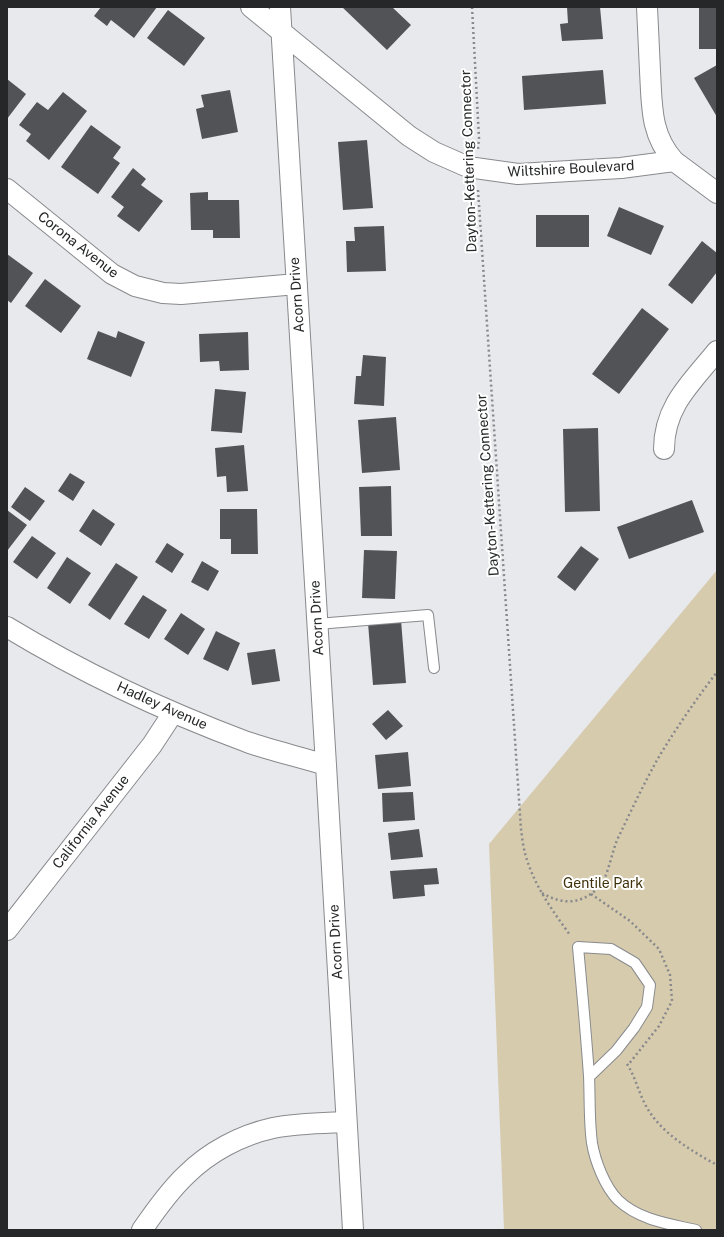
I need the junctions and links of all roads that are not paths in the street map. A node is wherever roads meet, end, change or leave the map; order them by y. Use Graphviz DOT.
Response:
graph roads {
  1 [pos="251,7"];
  2 [pos="280,7"];
  3 [pos="647,7"];
  4 [pos="281,31"];
  5 [pos="674,161"];
  6 [pos="7,189"];
  7 [pos="717,193"];
  8 [pos="297,284"];
  9 [pos="717,351"];
  10 [pos="664,449"];
  11 [pos="317,624"];
  12 [pos="7,627"];
  13 [pos="434,668"];
  14 [pos="173,713"];
  15 [pos="326,765"];
  16 [pos="7,930"];
  17 [pos="589,1076"];
  18 [pos="346,1122"];
  19 [pos="142,1230"];
  20 [pos="353,1230"];
  21 [pos="696,1230"];
  1 -- 4 [label="street, Wiltshire Boulevard"];
  2 -- 4 [label="street, Acorn Drive"];
  3 -- 5 [label="street"];
  4 -- 5 [label="street, Wiltshire Boulevard"];
  4 -- 8 [label="street, Acorn Drive"];
  5 -- 7 [label="street"];
  6 -- 8 [label="street, Corona Avenue"];
  8 -- 11 [label="street, Acorn Drive"];
  9 -- 10 [label="street"];
  11 -- 13 [label="lane"];
  11 -- 15 [label="street, Acorn Drive"];
  12 -- 14 [label="street, Hadley Avenue"];
  14 -- 15 [label="street, Hadley Avenue"];
  14 -- 16 [label="street, California Avenue"];
  15 -- 18 [label="street, Acorn Drive"];
  17 -- 17 [label="lane"];
  17 -- 21 [label="lane"];
  18 -- 19 [label="street"];
  18 -- 20 [label="street, Acorn Drive"];
}
